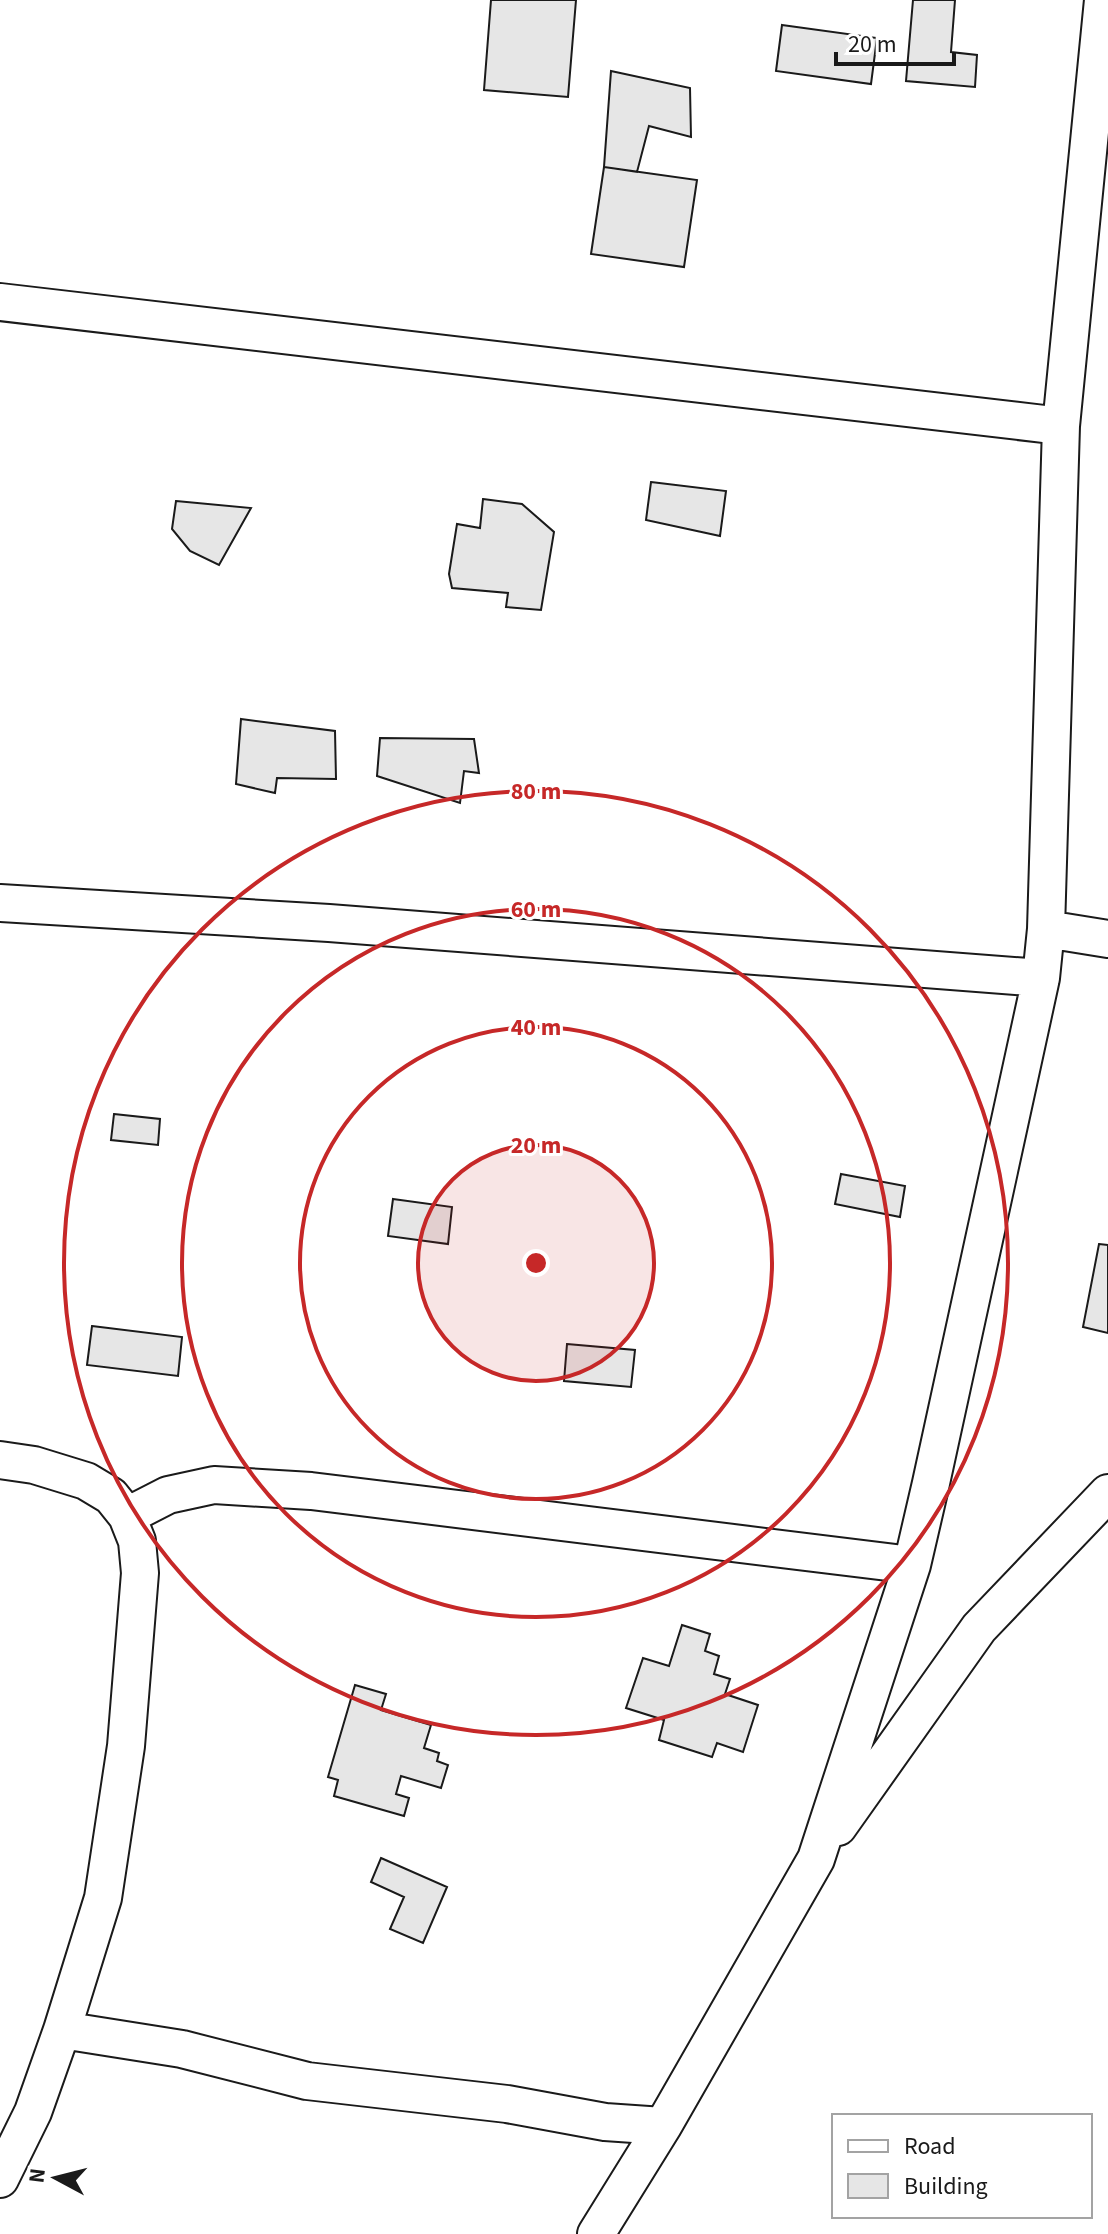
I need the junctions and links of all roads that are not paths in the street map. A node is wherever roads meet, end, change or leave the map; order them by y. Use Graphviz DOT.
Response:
graph roads {
  1 [pos="1103,0"];
  2 [pos="0,302"];
  3 [pos="1061,426"];
  4 [pos="0,903"];
  5 [pos="1046,929"];
  6 [pos="1108,939"];
  7 [pos="1041,978"];
  8 [pos="0,1460"];
  9 [pos="1108,1493"];
  10 [pos="127,1516"];
  11 [pos="912,1565"];
  12 [pos="816,1859"];
  13 [pos="62,2030"];
  14 [pos="663,2126"];
  15 [pos="0,2179"];
  16 [pos="596,2234"];
  1 -- 3 [label="street"];
  2 -- 3 [label="street"];
  3 -- 5 [label="street"];
  4 -- 7 [label="street"];
  5 -- 6 [label="street"];
  5 -- 7 [label="street"];
  7 -- 11 [label="street"];
  8 -- 10 [label="street"];
  9 -- 12 [label="street"];
  10 -- 11 [label="street"];
  10 -- 13 [label="street"];
  11 -- 12 [label="street"];
  12 -- 14 [label="street"];
  13 -- 14 [label="street"];
  13 -- 15 [label="street"];
  14 -- 16 [label="street"];
}
